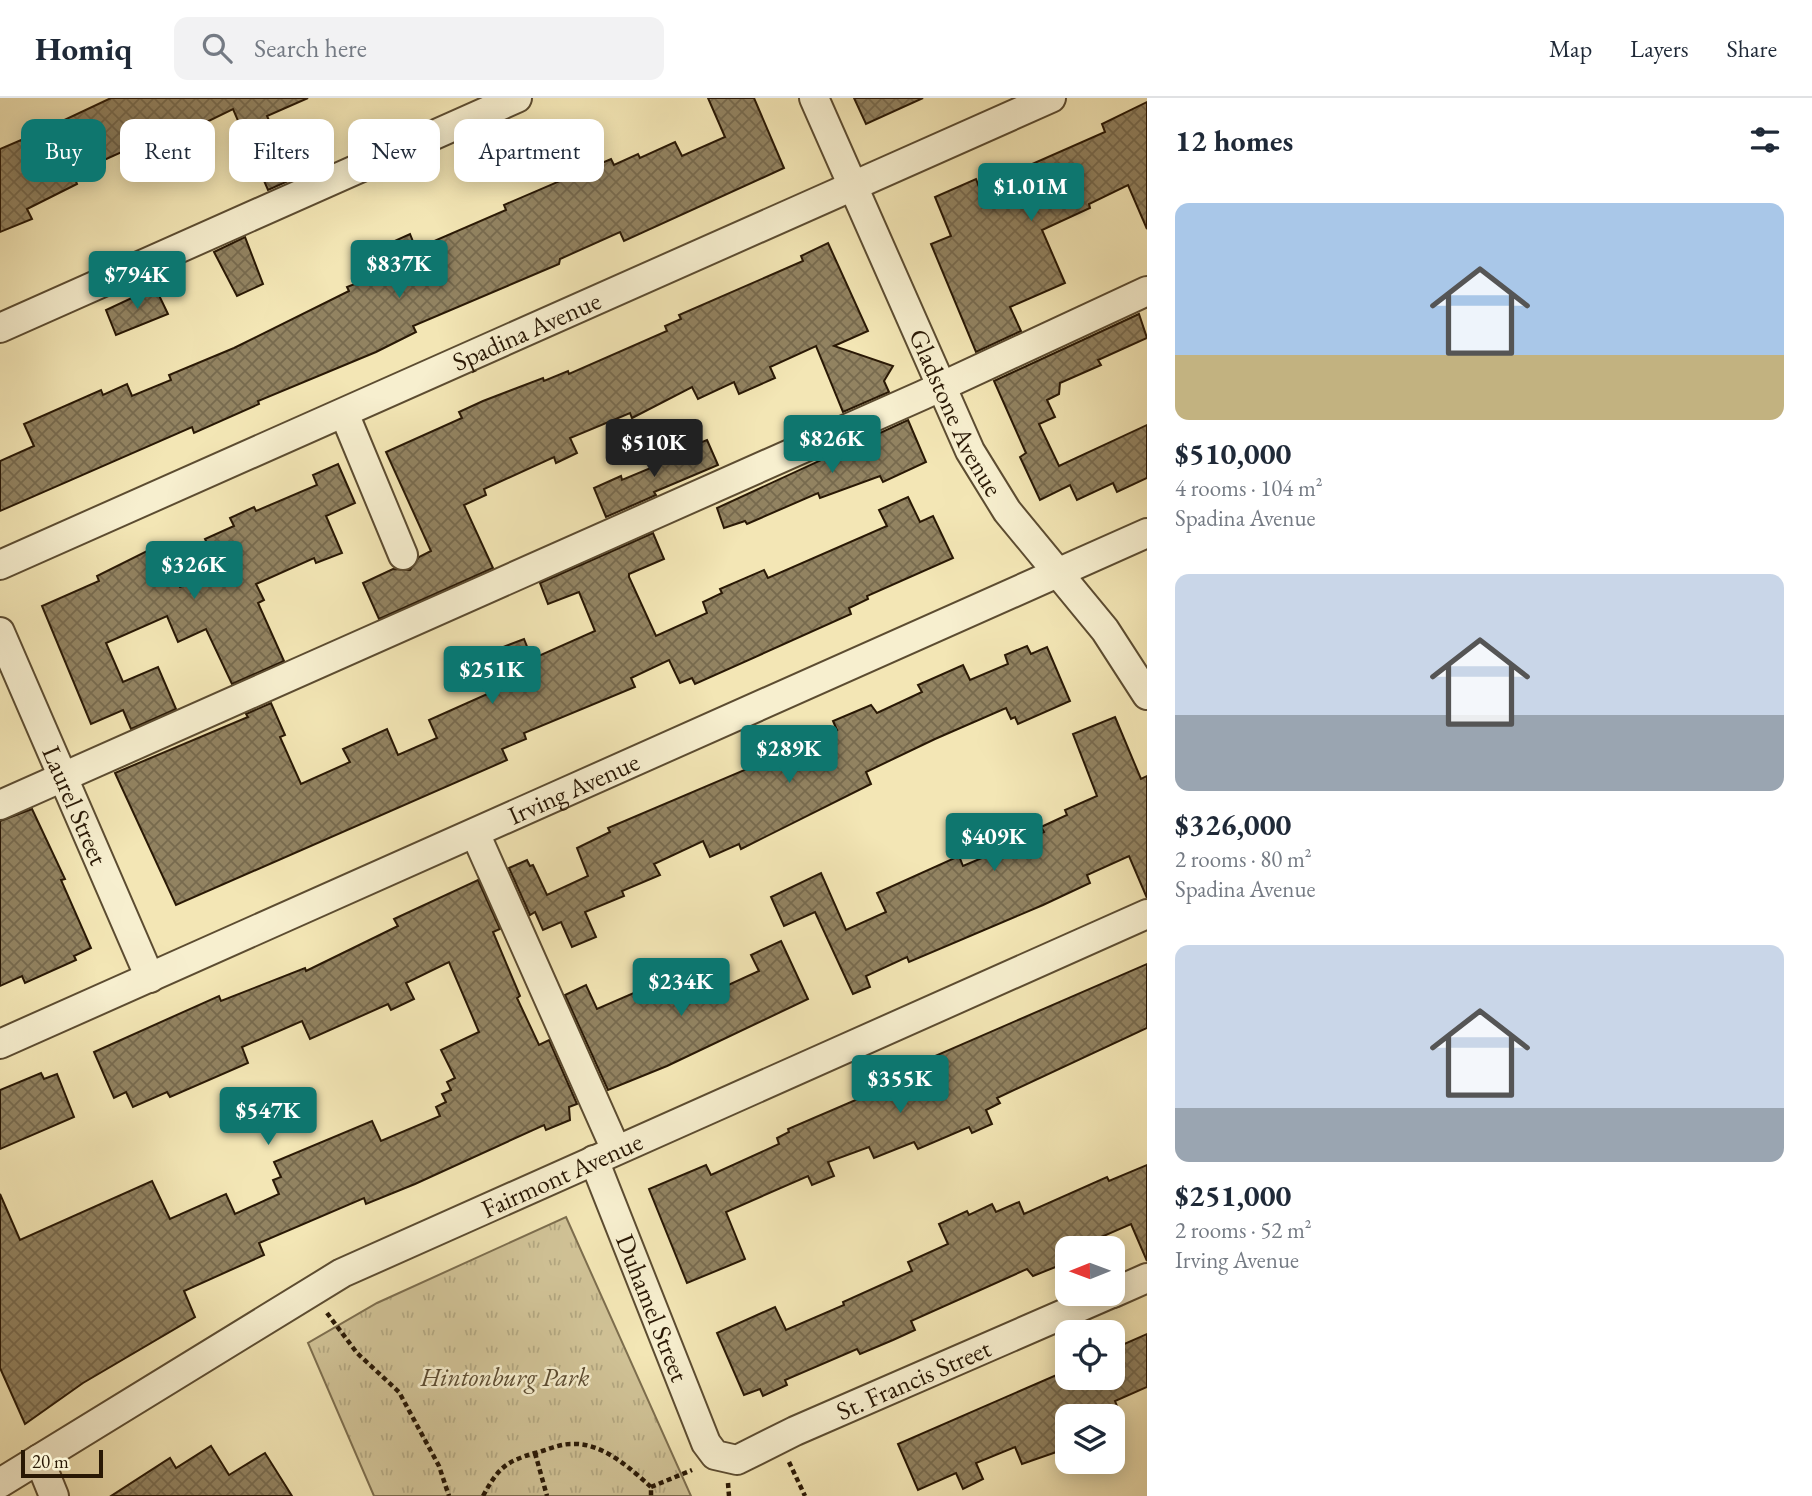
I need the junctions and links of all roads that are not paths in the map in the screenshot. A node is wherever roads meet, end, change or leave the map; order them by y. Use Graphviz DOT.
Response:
graph roads {
  1 [pos="517,98"];
  2 [pos="814,98"];
  3 [pos="1051,98"];
  4 [pos="852,186"];
  5 [pos="1147,291"];
  6 [pos="0,328"];
  7 [pos="941,387"];
  8 [pos="344,412"];
  9 [pos="1147,533"];
  10 [pos="403,555"];
  11 [pos="0,565"];
  12 [pos="1060,572"];
  13 [pos="0,632"];
  14 [pos="1147,695"];
  15 [pos="65,776"];
  16 [pos="0,805"];
  17 [pos="475,833"];
  18 [pos="1147,914"];
  19 [pos="150,978"];
  20 [pos="0,1044"];
  21 [pos="605,1155"];
  22 [pos="1147,1278"];
  23 [pos="1125,1287"];
  24 [pos="1082,1306"];
  25 [pos="715,1455"];
  26 [pos="39,1459"];
  27 [pos="0,1483"];
  28 [pos="54,1496"];
  1 -- 6 [label="street"];
  2 -- 4 [label="street, Gladstone Avenue"];
  3 -- 4 [label="street, Spadina Avenue"];
  4 -- 7 [label="street, Gladstone Avenue"];
  4 -- 8 [label="street, Spadina Avenue"];
  5 -- 7 [label="street"];
  7 -- 12 [label="street, Gladstone Avenue"];
  7 -- 15 [label="street"];
  8 -- 10 [label="street"];
  8 -- 11 [label="street, Spadina Avenue"];
  9 -- 12 [label="street, Irving Avenue"];
  12 -- 14 [label="street, Gladstone Avenue"];
  12 -- 17 [label="street, Irving Avenue"];
  13 -- 15 [label="street, Laurel Street"];
  15 -- 16 [label="street"];
  15 -- 19 [label="street, Laurel Street"];
  17 -- 19 [label="street, Irving Avenue"];
  17 -- 21 [label="street, Duhamel Street"];
  18 -- 21 [label="street, Fairmont Avenue"];
  19 -- 20 [label="street, Irving Avenue"];
  21 -- 25 [label="street, Duhamel Street"];
  21 -- 26 [label="street, Fairmont Avenue"];
  22 -- 23 [label="street, St. Francis Street"];
  24 -- 25 [label="street, St. Francis Street"];
  26 -- 27 [label="street, Fairmont Avenue"];
  26 -- 28 [label="street"];
}
